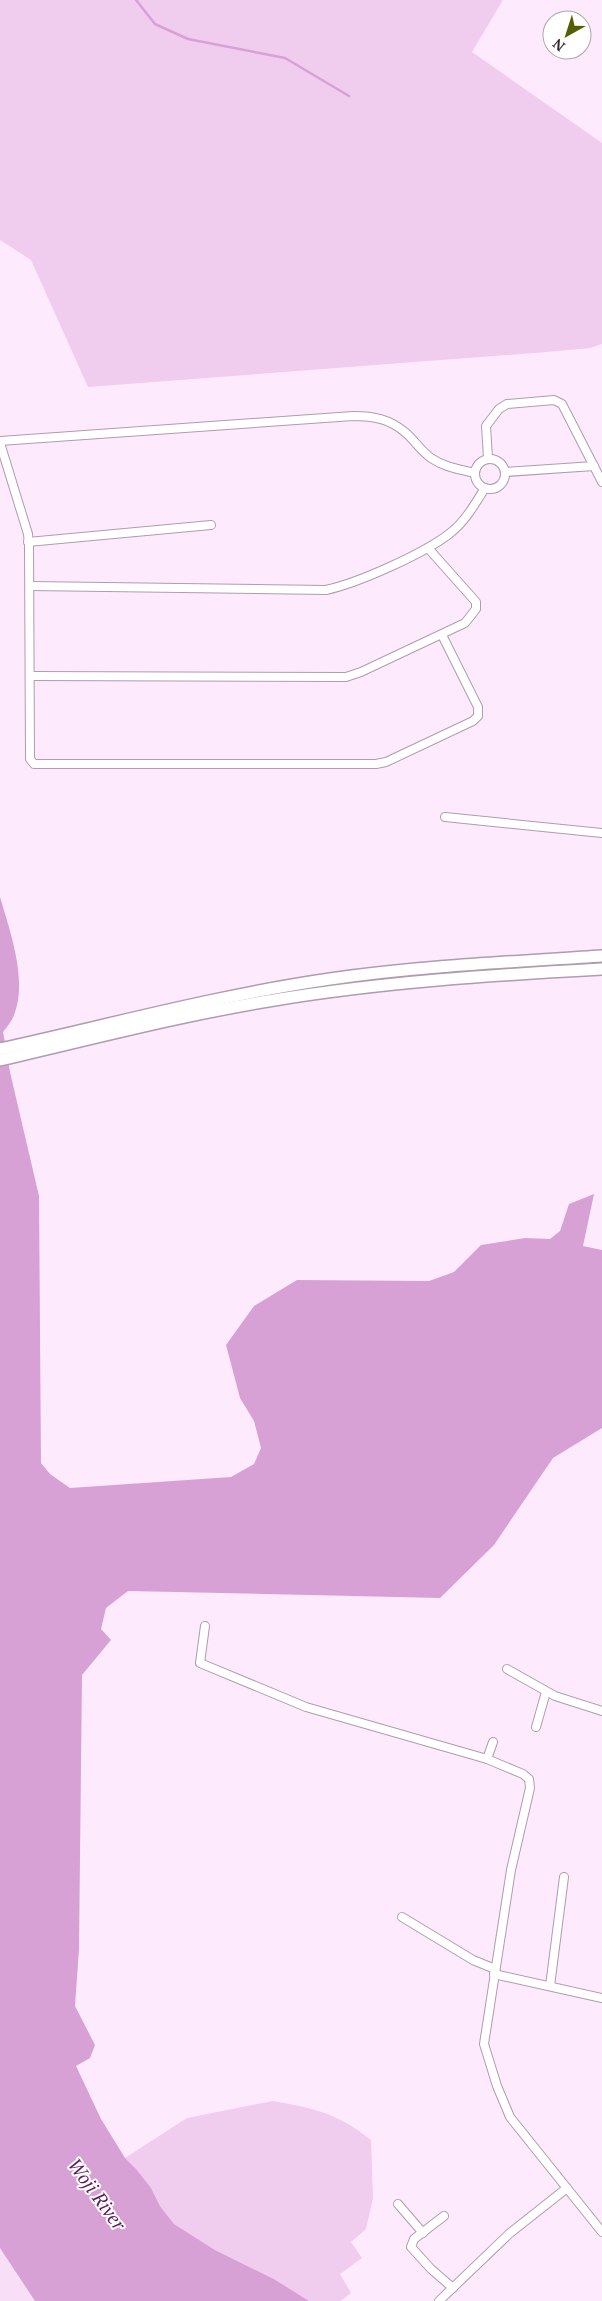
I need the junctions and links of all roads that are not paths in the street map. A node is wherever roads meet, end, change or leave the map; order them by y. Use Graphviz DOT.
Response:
graph roads {
  1 [pos="0,442"];
  2 [pos="488,458"];
  3 [pos="594,466"];
  4 [pos="506,472"];
  5 [pos="474,473"];
  6 [pos="602,482"];
  7 [pos="485,488"];
  8 [pos="211,525"];
  9 [pos="28,542"];
  10 [pos="428,548"];
  11 [pos="30,586"];
  12 [pos="442,635"];
  13 [pos="30,676"];
  14 [pos="445,817"];
  15 [pos="602,833"];
  16 [pos="602,956"];
  17 [pos="602,969"];
  18 [pos="31,1048"];
  19 [pos="0,1049"];
  20 [pos="0,1060"];
  21 [pos="205,1626"];
  22 [pos="507,1669"];
  23 [pos="546,1692"];
  24 [pos="602,1712"];
  25 [pos="536,1726"];
  26 [pos="493,1742"];
  27 [pos="487,1759"];
  28 [pos="564,1877"];
  29 [pos="402,1917"];
  30 [pos="495,1972"];
  31 [pos="550,1986"];
  32 [pos="602,1998"];
  33 [pos="568,2188"];
  34 [pos="398,2204"];
  35 [pos="444,2216"];
  36 [pos="422,2232"];
  37 [pos="602,2232"];
  38 [pos="453,2288"];
  39 [pos="439,2301"];
  1 -- 5 [label="street"];
  1 -- 9 [label="street"];
  2 -- 3 [label="street"];
  2 -- 4 [label="street"];
  2 -- 5 [label="street"];
  3 -- 4 [label="street"];
  3 -- 6 [label="street"];
  4 -- 7 [label="street"];
  5 -- 7 [label="street"];
  7 -- 10 [label="street"];
  8 -- 9 [label="street"];
  9 -- 11 [label="street"];
  10 -- 11 [label="street"];
  10 -- 12 [label="street"];
  11 -- 13 [label="street"];
  12 -- 13 [label="street"];
  12 -- 13 [label="street"];
  14 -- 15 [label="street"];
  16 -- 18 [label="main road"];
  17 -- 18 [label="main road"];
  18 -- 19 [label="main road"];
  18 -- 20 [label="main road"];
  21 -- 27 [label="street"];
  22 -- 23 [label="street"];
  23 -- 24 [label="street"];
  23 -- 25 [label="street"];
  26 -- 27 [label="street"];
  27 -- 30 [label="street"];
  28 -- 31 [label="street"];
  29 -- 30 [label="street"];
  30 -- 31 [label="street"];
  30 -- 33 [label="street"];
  31 -- 32 [label="street"];
  33 -- 37 [label="street"];
  33 -- 38 [label="street"];
  34 -- 36 [label="street"];
  35 -- 36 [label="street"];
  36 -- 38 [label="street"];
  38 -- 39 [label="street"];
}
